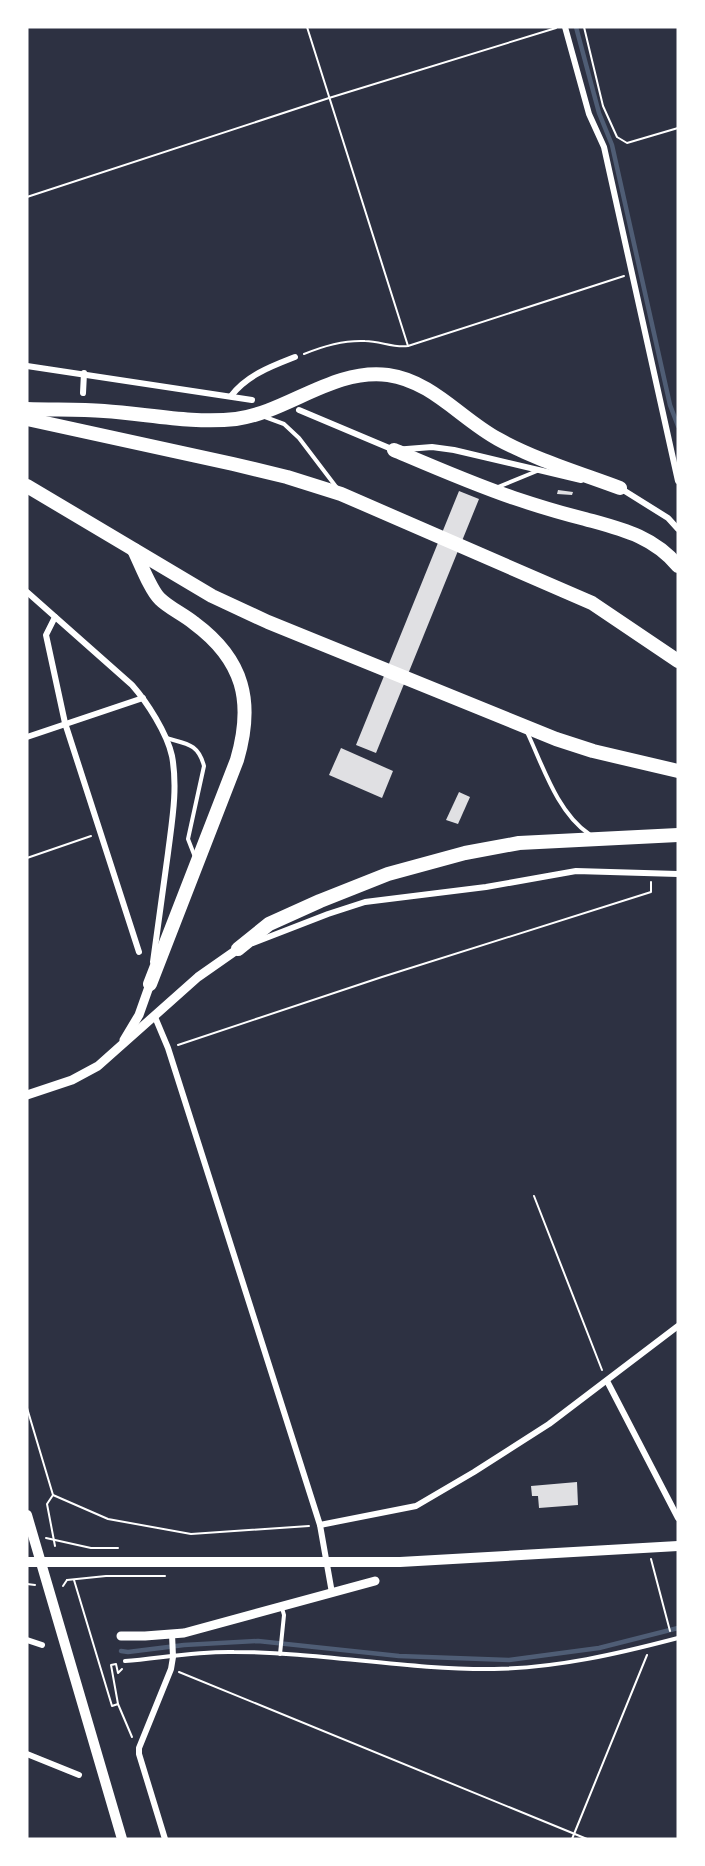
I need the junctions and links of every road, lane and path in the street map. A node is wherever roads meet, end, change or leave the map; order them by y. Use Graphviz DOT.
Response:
graph roads {
  1 [pos="307,27"];
  2 [pos="558,27"];
  3 [pos="565,27"];
  4 [pos="584,27"];
  5 [pos="329,98"];
  6 [pos="678,128"];
  7 [pos="27,197"];
  8 [pos="631,274"];
  9 [pos="408,346"];
  10 [pos="296,357"];
  11 [pos="27,366"];
  12 [pos="84,373"];
  13 [pos="83,393"];
  14 [pos="231,396"];
  15 [pos="252,400"];
  16 [pos="27,409"];
  17 [pos="299,410"];
  18 [pos="259,414"];
  19 [pos="27,419"];
  20 [pos="394,450"];
  21 [pos="537,471"];
  22 [pos="678,481"];
  23 [pos="27,486"];
  24 [pos="620,488"];
  25 [pos="488,489"];
  26 [pos="341,494"];
  27 [pos="678,529"];
  28 [pos="134,549"];
  29 [pos="678,566"];
  30 [pos="27,592"];
  31 [pos="55,617"];
  32 [pos="678,661"];
  33 [pos="142,698"];
  34 [pos="65,723"];
  35 [pos="525,727"];
  36 [pos="27,737"];
  37 [pos="166,738"];
  38 [pos="678,771"];
  39 [pos="100,834"];
  40 [pos="678,835"];
  41 [pos="598,839"];
  42 [pos="27,858"];
  43 [pos="198,863"];
  44 [pos="650,873"];
  45 [pos="678,874"];
  46 [pos="238,949"];
  47 [pos="139,952"];
  48 [pos="150,984"];
  49 [pos="155,1017"];
  50 [pos="168,1048"];
  51 [pos="114,1054"];
  52 [pos="27,1095"];
  53 [pos="534,1196"];
  54 [pos="678,1326"];
  55 [pos="607,1381"];
  56 [pos="27,1408"];
  57 [pos="53,1495"];
  58 [pos="27,1515"];
  59 [pos="678,1518"];
  60 [pos="321,1525"];
  61 [pos="46,1538"];
  62 [pos="52,1539"];
  63 [pos="55,1546"];
  64 [pos="678,1546"];
  65 [pos="650,1548"];
  66 [pos="125,1549"];
  67 [pos="27,1562"];
  68 [pos="40,1562"];
  69 [pos="327,1562"];
  70 [pos="64,1571"];
  71 [pos="74,1580"];
  72 [pos="375,1581"];
  73 [pos="27,1584"];
  74 [pos="35,1585"];
  75 [pos="63,1586"];
  76 [pos="332,1593"];
  77 [pos="282,1606"];
  78 [pos="669,1623"];
  79 [pos="172,1634"];
  80 [pos="121,1636"];
  81 [pos="678,1638"];
  82 [pos="27,1640"];
  83 [pos="42,1645"];
  84 [pos="650,1647"];
  85 [pos="280,1654"];
  86 [pos="173,1657"];
  87 [pos="125,1661"];
  88 [pos="171,1669"];
  89 [pos="118,1704"];
  90 [pos="27,1754"];
  91 [pos="140,1754"];
  92 [pos="79,1775"];
  93 [pos="574,1834"];
  94 [pos="122,1839"];
  95 [pos="165,1839"];
  96 [pos="572,1839"];
  97 [pos="587,1839"];
  1 -- 5 [label="path"];
  2 -- 5 [label="path"];
  3 -- 8 [label="street"];
  4 -- 6 [label="path"];
  5 -- 7 [label="path"];
  5 -- 9 [label="path"];
  8 -- 9 [label="path"];
  8 -- 22 [label="street"];
  9 -- 10 [label="path"];
  10 -- 14 [label="street"];
  11 -- 12 [label="street"];
  12 -- 13 [label="street"];
  12 -- 14 [label="street"];
  14 -- 15 [label="street"];
  16 -- 18 [label="highway"];
  17 -- 20 [label="street"];
  18 -- 24 [label="highway"];
  18 -- 26 [label="lane"];
  19 -- 26 [label="highway"];
  20 -- 21 [label="street"];
  20 -- 25 [label="highway"];
  21 -- 24 [label="street"];
  21 -- 25 [label="lane"];
  23 -- 28 [label="highway"];
  24 -- 27 [label="street"];
  25 -- 29 [label="highway"];
  26 -- 32 [label="highway"];
  28 -- 35 [label="highway"];
  28 -- 43 [label="highway"];
  30 -- 31 [label="street"];
  31 -- 33 [label="street"];
  31 -- 34 [label="street"];
  33 -- 34 [label="street"];
  33 -- 37 [label="street"];
  34 -- 36 [label="street"];
  34 -- 39 [label="street"];
  35 -- 38 [label="highway"];
  35 -- 41 [label="lane"];
  37 -- 43 [label="lane"];
  37 -- 48 [label="street"];
  39 -- 42 [label="path"];
  39 -- 47 [label="street"];
  40 -- 41 [label="highway"];
  41 -- 46 [label="highway"];
  43 -- 48 [label="highway"];
  44 -- 45 [label="street"];
  44 -- 46 [label="street"];
  44 -- 50 [label="path"];
  46 -- 49 [label="street"];
  48 -- 51 [label="street"];
  49 -- 50 [label="street"];
  49 -- 51 [label="street"];
  50 -- 60 [label="street"];
  51 -- 52 [label="street"];
  53 -- 55 [label="path"];
  54 -- 55 [label="street"];
  55 -- 59 [label="street"];
  55 -- 60 [label="street"];
  56 -- 57 [label="path"];
  57 -- 60 [label="path"];
  57 -- 62 [label="path"];
  58 -- 68 [label="main road"];
  60 -- 69 [label="street"];
  61 -- 62 [label="path"];
  62 -- 63 [label="path"];
  62 -- 66 [label="path"];
  64 -- 65 [label="main road"];
  65 -- 69 [label="main road"];
  65 -- 78 [label="path"];
  67 -- 68 [label="main road"];
  68 -- 69 [label="main road"];
  68 -- 94 [label="main road"];
  69 -- 76 [label="street"];
  70 -- 75 [label="path"];
  71 -- 89 [label="path"];
  72 -- 76 [label="street"];
  73 -- 74 [label="path"];
  76 -- 77 [label="street"];
  77 -- 79 [label="street"];
  77 -- 85 [label="lane"];
  79 -- 80 [label="street"];
  79 -- 86 [label="street"];
  81 -- 84 [label="lane"];
  82 -- 83 [label="street"];
  84 -- 85 [label="lane"];
  84 -- 93 [label="path"];
  85 -- 86 [label="lane"];
  86 -- 87 [label="lane"];
  86 -- 88 [label="street"];
  87 -- 89 [label="path"];
  88 -- 91 [label="street"];
  88 -- 93 [label="path"];
  89 -- 91 [label="path"];
  90 -- 92 [label="street"];
  91 -- 95 [label="street"];
  93 -- 96 [label="path"];
  93 -- 97 [label="path"];
}
